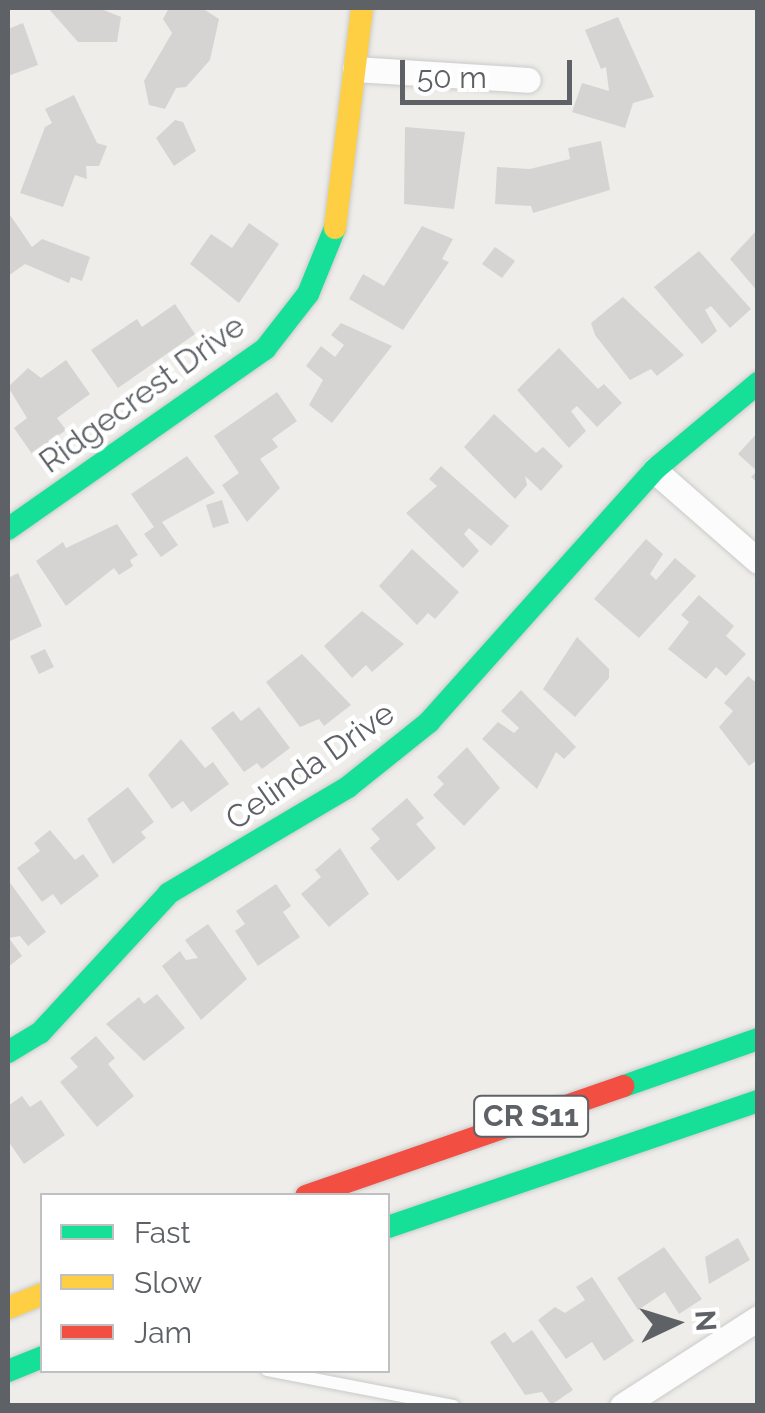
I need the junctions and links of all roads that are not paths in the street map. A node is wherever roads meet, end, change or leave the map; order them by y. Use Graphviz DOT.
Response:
graph roads {
  1 [pos="362,8"];
  2 [pos="355,69"];
  3 [pos="528,80"];
  4 [pos="758,384"];
  5 [pos="654,470"];
  6 [pos="8,529"];
  7 [pos="758,561"];
  8 [pos="758,1038"];
  9 [pos="8,1052"];
  10 [pos="758,1102"];
  11 [pos="315,1193"];
  12 [pos="390,1226"];
  13 [pos="40,1295"];
  14 [pos="8,1308"];
  15 [pos="758,1318"];
  16 [pos="40,1358"];
  17 [pos="8,1371"];
  18 [pos="283,1373"];
  19 [pos="454,1406"];
  20 [pos="622,1406"];
  1 -- 2 [label="street, Ridgecrest Drive"];
  2 -- 3 [label="street"];
  2 -- 6 [label="street, Ridgecrest Drive"];
  4 -- 5 [label="street, Celinda Drive"];
  5 -- 7 [label="street"];
  5 -- 9 [label="street, Celinda Drive"];
  8 -- 11 [label="street, CR S11"];
  10 -- 12 [label="street, CR S11"];
  13 -- 14 [label="street"];
  15 -- 20 [label="street"];
  16 -- 17 [label="street"];
  18 -- 19 [label="lane"];
}
